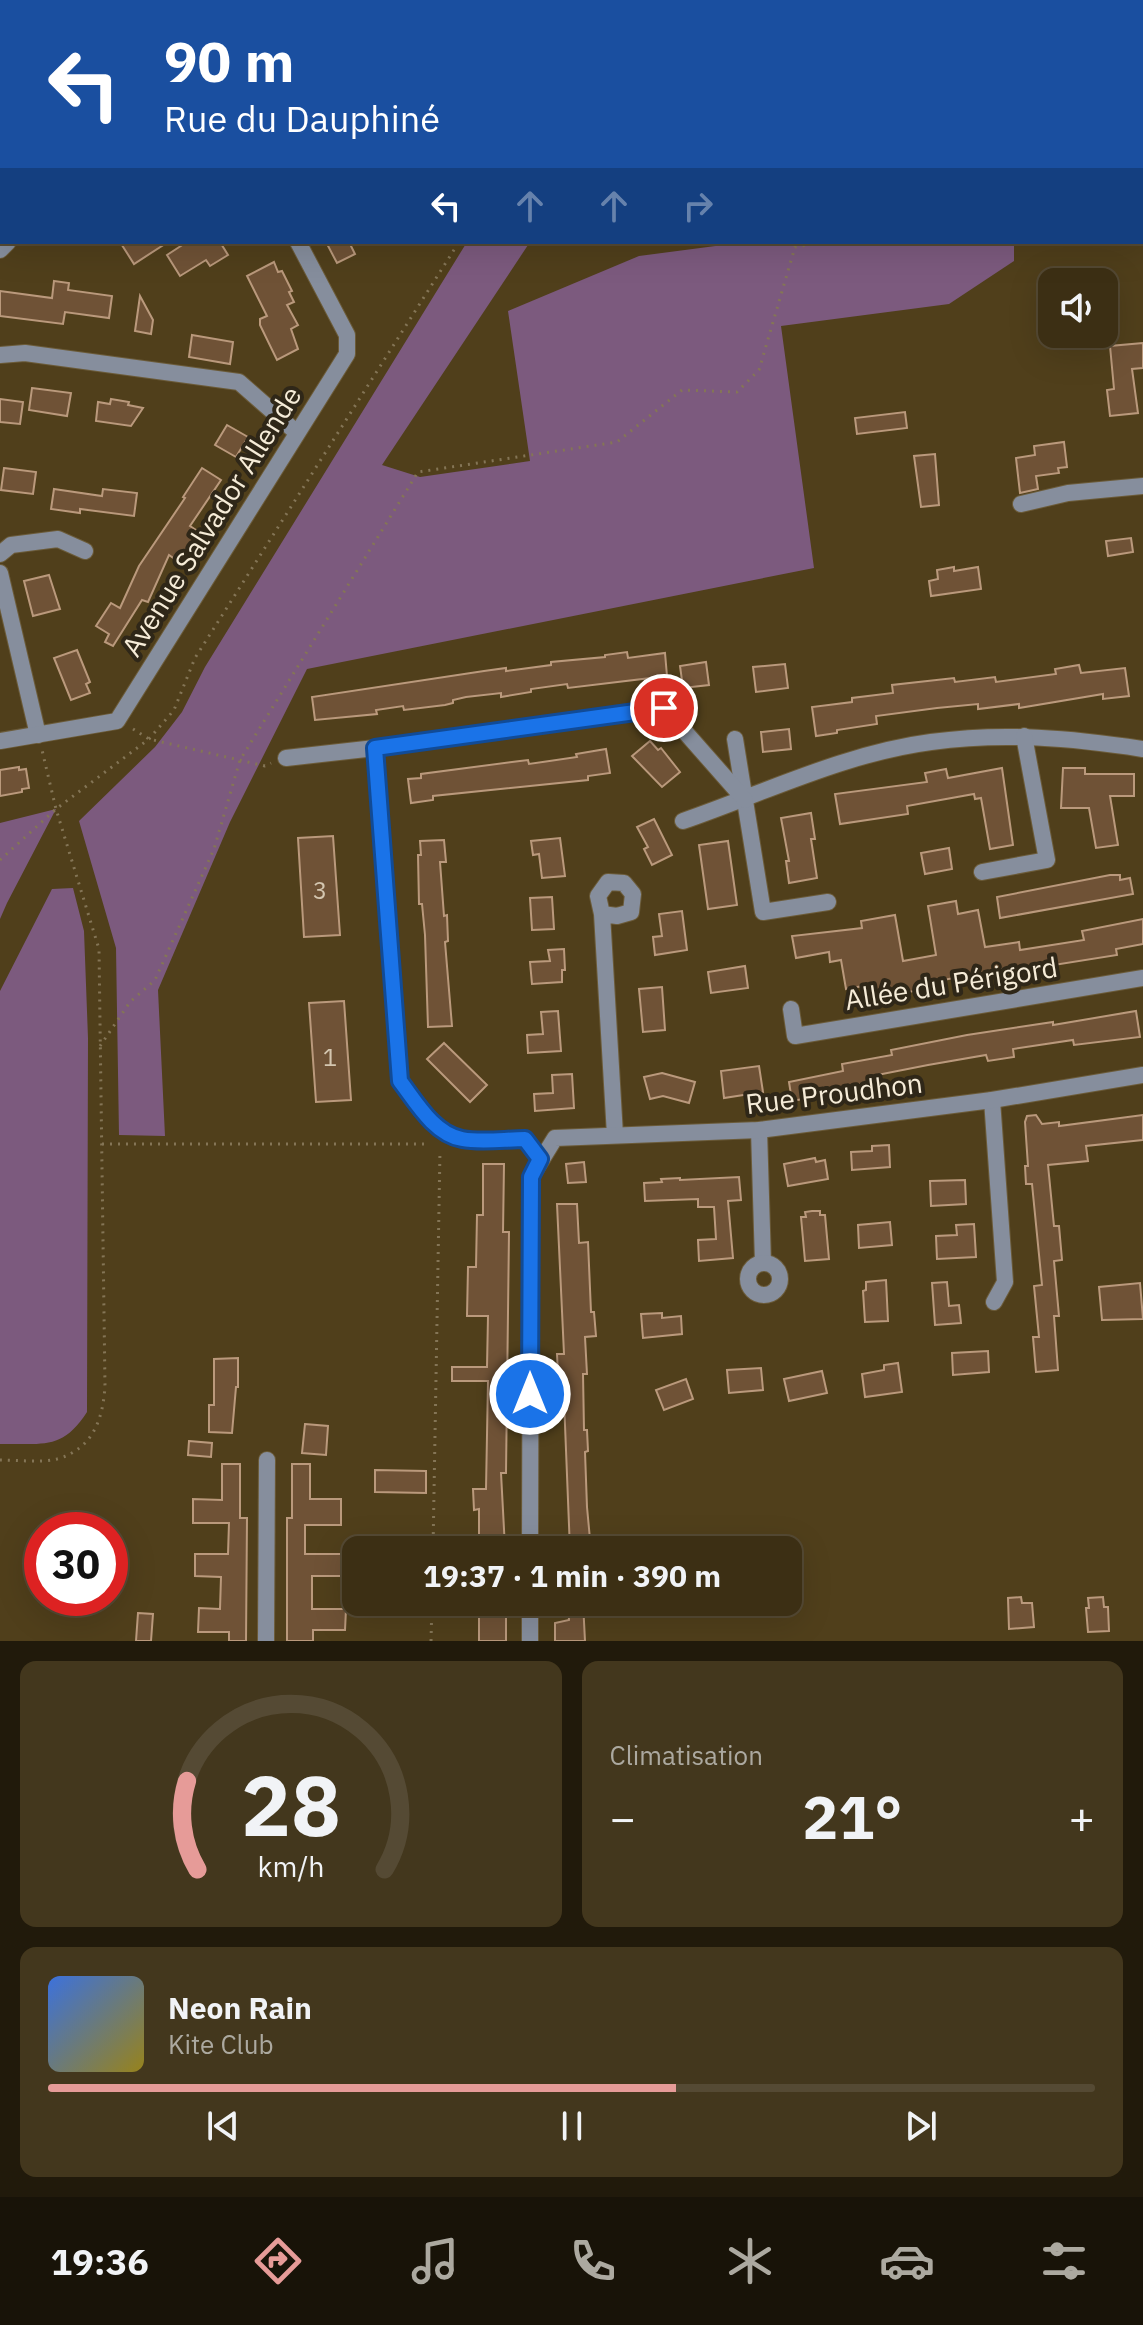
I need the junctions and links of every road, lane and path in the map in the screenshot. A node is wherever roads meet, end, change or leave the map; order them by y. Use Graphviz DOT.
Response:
graph roads {
  1 [pos="299,244"];
  2 [pos="458,244"];
  3 [pos="815,244"];
  4 [pos="0,355"];
  5 [pos="296,432"];
  6 [pos="1143,486"];
  7 [pos="1021,504"];
  8 [pos="85,551"];
  9 [pos="0,554"];
  10 [pos="0,573"];
  11 [pos="117,721"];
  12 [pos="38,735"];
  13 [pos="1024,736"];
  14 [pos="149,739"];
  15 [pos="735,739"];
  16 [pos="0,741"];
  17 [pos="375,748"];
  18 [pos="1143,749"];
  19 [pos="286,758"];
  20 [pos="240,760"];
  21 [pos="745,800"];
  22 [pos="56,809"];
  23 [pos="683,821"];
  24 [pos="0,860"];
  25 [pos="982,872"];
  26 [pos="828,902"];
  27 [pos="602,914"];
  28 [pos="1143,978"];
  29 [pos="791,1009"];
  30 [pos="100,1046"];
  31 [pos="1143,1075"];
  32 [pos="992,1100"];
  33 [pos="759,1130"];
  34 [pos="615,1135"];
  35 [pos="102,1144"];
  36 [pos="540,1159"];
  37 [pos="763,1263"];
  38 [pos="994,1302"];
  39 [pos="0,1460"];
  40 [pos="267,1460"];
  41 [pos="433,1536"];
  42 [pos="530,1536"];
  43 [pos="432,1616"];
  44 [pos="530,1616"];
  45 [pos="266,1641"];
  46 [pos="431,1641"];
  47 [pos="530,1641"];
  1 -- 5 [label="street, Avenue Salvador Allende"];
  2 -- 14 [label="path"];
  3 -- 20 [label="path"];
  4 -- 5 [label="street"];
  5 -- 11 [label="street, Avenue Salvador Allende"];
  6 -- 7 [label="street"];
  8 -- 9 [label="street"];
  10 -- 12 [label="street"];
  11 -- 12 [label="street"];
  11 -- 14 [label="path"];
  12 -- 16 [label="street"];
  12 -- 22 [label="path"];
  13 -- 18 [label="street"];
  13 -- 21 [label="street"];
  13 -- 25 [label="street"];
  14 -- 20 [label="path"];
  14 -- 22 [label="path"];
  15 -- 21 [label="street"];
  17 -- 19 [label="street"];
  17 -- 21 [label="street"];
  17 -- 36 [label="street"];
  19 -- 20 [label="path"];
  20 -- 30 [label="path"];
  21 -- 23 [label="street"];
  21 -- 26 [label="street"];
  22 -- 24 [label="path"];
  22 -- 30 [label="path"];
  27 -- 34 [label="street"];
  28 -- 29 [label="street, Allée du Périgord"];
  30 -- 35 [label="path"];
  31 -- 32 [label="street, Rue Proudhon"];
  32 -- 33 [label="street, Rue Proudhon"];
  32 -- 38 [label="street"];
  33 -- 34 [label="street, Rue Proudhon"];
  33 -- 37 [label="street"];
  34 -- 36 [label="street, Rue Proudhon"];
  35 -- 39 [label="path"];
  35 -- 41 [label="path"];
  36 -- 42 [label="street"];
  40 -- 45 [label="street"];
  43 -- 46 [label="path"];
  44 -- 47 [label="street"];
}
